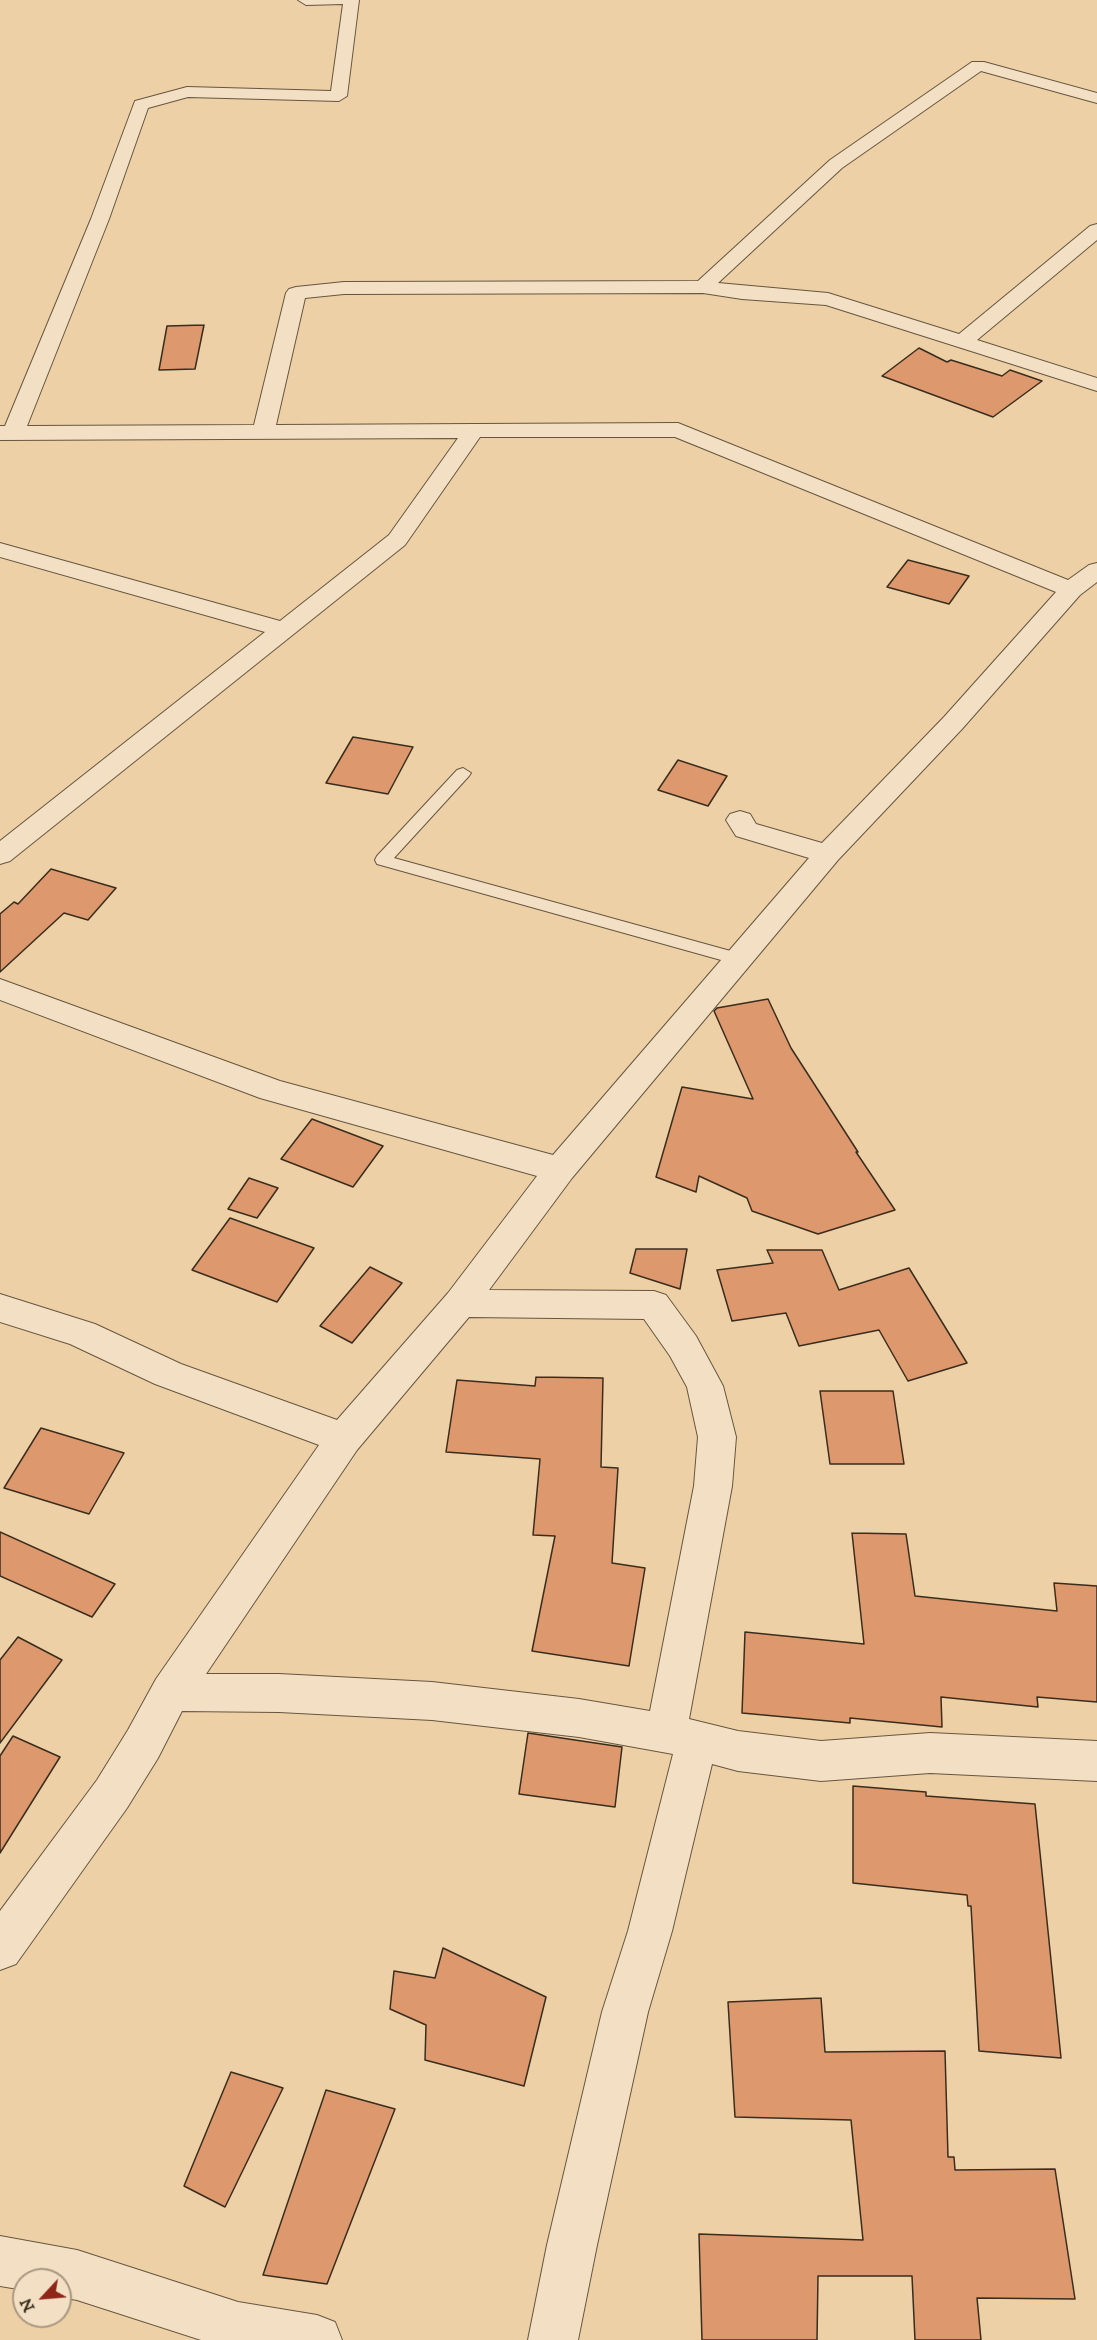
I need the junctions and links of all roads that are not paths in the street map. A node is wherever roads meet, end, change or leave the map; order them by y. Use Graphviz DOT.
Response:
graph roads {
  1 [pos="306,0"];
  2 [pos="341,0"];
  3 [pos="351,0"];
  4 [pos="1097,98"];
  5 [pos="1097,230"];
  6 [pos="703,287"];
  7 [pos="962,342"];
  8 [pos="1097,385"];
  9 [pos="474,431"];
  10 [pos="262,432"];
  11 [pos="7,433"];
  12 [pos="0,550"];
  13 [pos="1084,580"];
  14 [pos="285,630"];
  15 [pos="463,773"];
  16 [pos="740,820"];
  17 [pos="0,855"];
  18 [pos="828,855"];
  19 [pos="739,959"];
  20 [pos="0,989"];
  21 [pos="560,1169"];
  22 [pos="460,1303"];
  23 [pos="0,1308"];
  24 [pos="344,1439"];
  25 [pos="170,1692"];
  26 [pos="682,1737"];
  27 [pos="1097,1761"];
  28 [pos="0,1948"];
  29 [pos="0,2260"];
  30 [pos="317,2340"];
  31 [pos="553,2340"];
  1 -- 2 [label="street"];
  3 -- 11 [label="street"];
  4 -- 6 [label="street"];
  5 -- 7 [label="street"];
  6 -- 7 [label="street"];
  6 -- 10 [label="street"];
  7 -- 8 [label="street"];
  9 -- 10 [label="street"];
  9 -- 13 [label="street"];
  9 -- 14 [label="street"];
  10 -- 11 [label="street"];
  12 -- 14 [label="street"];
  13 -- 18 [label="street"];
  14 -- 17 [label="street"];
  15 -- 19 [label="lane"];
  16 -- 18 [label="street"];
  18 -- 19 [label="street"];
  19 -- 21 [label="street"];
  20 -- 21 [label="street"];
  21 -- 22 [label="street"];
  22 -- 24 [label="street"];
  22 -- 26 [label="street"];
  23 -- 24 [label="street"];
  24 -- 25 [label="street"];
  25 -- 26 [label="street"];
  25 -- 28 [label="street"];
  26 -- 27 [label="street"];
  26 -- 31 [label="street"];
  29 -- 30 [label="street"];
}
